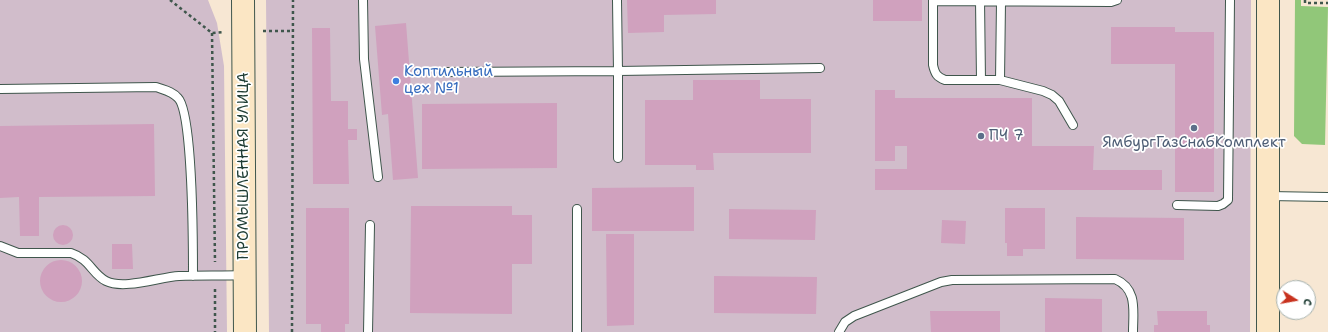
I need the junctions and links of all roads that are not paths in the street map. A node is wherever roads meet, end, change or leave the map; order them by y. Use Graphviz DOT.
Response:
graph roads {
  1 [pos="243,0"];
  2 [pos="362,0"];
  3 [pos="617,0"];
  4 [pos="1117,0"];
  5 [pos="1230,0"];
  6 [pos="1268,0"];
  7 [pos="933,1"];
  8 [pos="980,1"];
  9 [pos="1001,2"];
  10 [pos="820,68"];
  11 [pos="618,71"];
  12 [pos="445,72"];
  13 [pos="980,80"];
  14 [pos="1000,80"];
  15 [pos="0,89"];
  16 [pos="1073,126"];
  17 [pos="618,158"];
  18 [pos="378,177"];
  19 [pos="1268,196"];
  20 [pos="1328,197"];
  21 [pos="1177,205"];
  22 [pos="577,209"];
  23 [pos="370,225"];
  24 [pos="0,246"];
  25 [pos="245,275"];
  26 [pos="193,276"];
  27 [pos="245,332"];
  28 [pos="368,332"];
  29 [pos="577,332"];
  30 [pos="839,332"];
  31 [pos="1133,332"];
  32 [pos="1268,332"];
  1 -- 25 [label="main road, ПРОМЫШЛЕННАЯ УЛИЦА"];
  2 -- 18 [label="lane"];
  3 -- 11 [label="lane"];
  4 -- 9 [label="lane"];
  5 -- 21 [label="lane"];
  6 -- 19 [label="main road"];
  7 -- 8 [label="lane"];
  7 -- 13 [label="lane"];
  8 -- 9 [label="lane"];
  8 -- 13 [label="lane"];
  9 -- 14 [label="lane"];
  10 -- 11 [label="lane"];
  11 -- 12 [label="lane"];
  11 -- 17 [label="lane"];
  13 -- 14 [label="lane"];
  14 -- 16 [label="lane"];
  15 -- 26 [label="lane"];
  19 -- 20 [label="lane"];
  19 -- 32 [label="main road"];
  22 -- 29 [label="lane"];
  23 -- 28 [label="lane"];
  24 -- 26 [label="lane"];
  25 -- 26 [label="lane"];
  25 -- 27 [label="main road, ПРОМЫШЛЕННАЯ УЛИЦА"];
  30 -- 31 [label="lane"];
}
